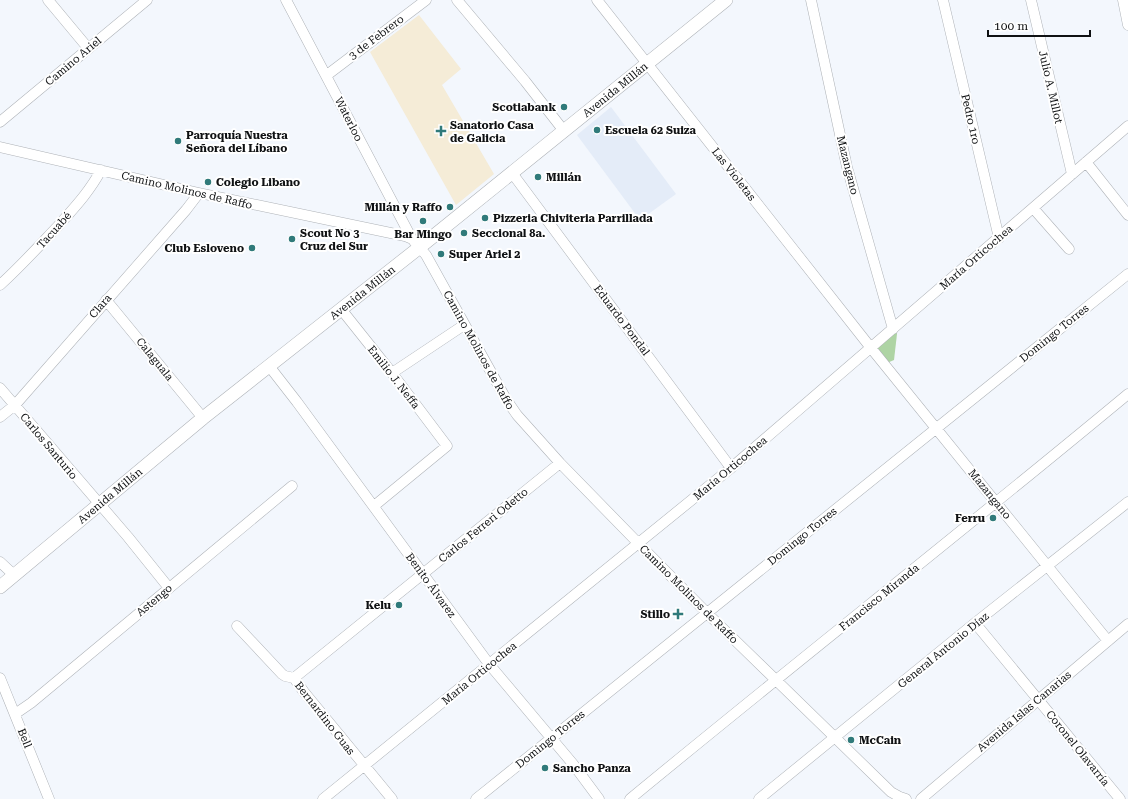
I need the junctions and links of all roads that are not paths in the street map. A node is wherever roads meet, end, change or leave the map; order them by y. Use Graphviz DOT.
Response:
graph roads {
  1 [pos="48,0"];
  2 [pos="147,0"];
  3 [pos="286,0"];
  4 [pos="426,0"];
  5 [pos="457,0"];
  6 [pos="597,0"];
  7 [pos="726,0"];
  8 [pos="811,0"];
  9 [pos="943,0"];
  10 [pos="1031,0"];
  11 [pos="1123,0"];
  12 [pos="1128,25"];
  13 [pos="88,48"];
  14 [pos="648,63"];
  15 [pos="326,75"];
  16 [pos="0,122"];
  17 [pos="1128,126"];
  18 [pos="564,131"];
  19 [pos="0,148"];
  20 [pos="1086,162"];
  21 [pos="101,170"];
  22 [pos="512,173"];
  23 [pos="1072,174"];
  24 [pos="199,194"];
  25 [pos="1033,208"];
  26 [pos="1128,215"];
  27 [pos="999,238"];
  28 [pos="416,243"];
  29 [pos="1069,249"];
  30 [pos="1128,274"];
  31 [pos="0,285"];
  32 [pos="106,300"];
  33 [pos="341,309"];
  34 [pos="464,324"];
  35 [pos="893,329"];
  36 [pos="871,348"];
  37 [pos="269,366"];
  38 [pos="392,373"];
  39 [pos="0,388"];
  40 [pos="1128,394"];
  41 [pos="15,405"];
  42 [pos="0,417"];
  43 [pos="203,418"];
  44 [pos="936,427"];
  45 [pos="560,463"];
  46 [pos="731,468"];
  47 [pos="292,486"];
  48 [pos="1128,502"];
  49 [pos="997,503"];
  50 [pos="99,505"];
  51 [pos="374,506"];
  52 [pos="639,544"];
  53 [pos="0,562"];
  54 [pos="1048,566"];
  55 [pos="424,573"];
  56 [pos="14,575"];
  57 [pos="0,587"];
  58 [pos="169,588"];
  59 [pos="707,612"];
  60 [pos="975,623"];
  61 [pos="1128,624"];
  62 [pos="237,626"];
  63 [pos="1108,641"];
  64 [pos="489,664"];
  65 [pos="0,678"];
  66 [pos="294,678"];
  67 [pos="775,679"];
  68 [pos="1038,699"];
  69 [pos="15,714"];
  70 [pos="551,738"];
  71 [pos="834,738"];
  72 [pos="364,766"];
  73 [pos="49,799"];
  74 [pos="323,799"];
  75 [pos="392,799"];
  76 [pos="476,799"];
  77 [pos="599,799"];
  78 [pos="630,799"];
  79 [pos="759,799"];
  80 [pos="906,799"];
  81 [pos="921,799"];
  82 [pos="1120,799"];
  1 -- 13 [label="street"];
  2 -- 13 [label="street, Camino Ariel"];
  3 -- 15 [label="street, Waterloo"];
  4 -- 15 [label="street, 3 de Febrero"];
  5 -- 18 [label="street"];
  6 -- 14 [label="street, Las Violetas"];
  7 -- 14 [label="main road, Avenida Millán"];
  8 -- 35 [label="street, Mazangano"];
  9 -- 27 [label="street, Pedro 1ro"];
  10 -- 23 [label="street, Julio A. Millot"];
  11 -- 12 [label="street"];
  13 -- 16 [label="street, Camino Ariel"];
  14 -- 18 [label="main road, Avenida Millán"];
  14 -- 36 [label="street, Las Violetas"];
  15 -- 28 [label="street, Waterloo"];
  17 -- 20 [label="street, María Orticochea"];
  18 -- 22 [label="main road, Avenida Millán"];
  19 -- 21 [label="street, Camino Molinos de Raffo"];
  20 -- 23 [label="street, María Orticochea"];
  20 -- 26 [label="street"];
  21 -- 24 [label="street, Camino Molinos de Raffo"];
  21 -- 31 [label="street, Tacuabé"];
  22 -- 28 [label="main road, Avenida Millán"];
  22 -- 46 [label="street, Eduardo Pondal"];
  23 -- 25 [label="street, María Orticochea"];
  24 -- 28 [label="street, Camino Molinos de Raffo"];
  24 -- 32 [label="street, Clara"];
  25 -- 27 [label="street, María Orticochea"];
  25 -- 29 [label="street"];
  27 -- 35 [label="street, María Orticochea"];
  28 -- 33 [label="main road, Avenida Millán"];
  28 -- 34 [label="street, Camino Molinos de Raffo"];
  30 -- 44 [label="street, Domingo Torres"];
  32 -- 41 [label="street, Clara"];
  32 -- 43 [label="street, Calaguala"];
  33 -- 37 [label="main road, Avenida Millán"];
  33 -- 38 [label="street, Emilio J. Neffa"];
  34 -- 38 [label="street"];
  34 -- 45 [label="street, Camino Molinos de Raffo"];
  35 -- 36 [label="street, María Orticochea"];
  36 -- 44 [label="street, Mazangano"];
  36 -- 46 [label="street, María Orticochea"];
  37 -- 43 [label="main road, Avenida Millán"];
  37 -- 51 [label="street, Benito Álvarez"];
  38 -- 51 [label="street, Emilio J. Neffa"];
  39 -- 41 [label="street, Carlos Santurio"];
  40 -- 49 [label="street, Francisco Miranda"];
  41 -- 42 [label="street, Clara"];
  41 -- 50 [label="street, Carlos Santurio"];
  43 -- 50 [label="main road, Avenida Millán"];
  44 -- 49 [label="street, Mazangano"];
  44 -- 59 [label="street, Domingo Torres"];
  45 -- 52 [label="street, Camino Molinos de Raffo"];
  45 -- 55 [label="street, Carlos Ferreri Odetto"];
  46 -- 52 [label="street, María Orticochea"];
  47 -- 58 [label="street, Astengo"];
  48 -- 54 [label="street, General Antonio Díaz"];
  49 -- 54 [label="street, Mazangano"];
  49 -- 67 [label="street, Francisco Miranda"];
  50 -- 56 [label="main road, Avenida Millán"];
  50 -- 58 [label="street"];
  51 -- 55 [label="street, Benito Álvarez"];
  52 -- 59 [label="street, Camino Molinos de Raffo"];
  52 -- 64 [label="street, María Orticochea"];
  53 -- 56 [label="street"];
  54 -- 60 [label="street, General Antonio Díaz"];
  54 -- 63 [label="street, Mazangano"];
  55 -- 64 [label="street, Benito Álvarez"];
  55 -- 66 [label="street, Carlos Ferreri Odetto"];
  56 -- 57 [label="main road, Avenida Millán"];
  58 -- 69 [label="street, Astengo"];
  59 -- 67 [label="street, Camino Molinos de Raffo"];
  59 -- 70 [label="street, Domingo Torres"];
  60 -- 68 [label="street, Coronel Olavarría"];
  60 -- 71 [label="street, General Antonio Díaz"];
  61 -- 63 [label="street, Avenida Islas Canarias"];
  62 -- 66 [label="street, Bernardino Guas"];
  63 -- 68 [label="street, Avenida Islas Canarias"];
  64 -- 70 [label="street, Benito Álvarez"];
  64 -- 72 [label="street, María Orticochea"];
  65 -- 69 [label="street, Bell"];
  66 -- 72 [label="street, Bernardino Guas"];
  67 -- 71 [label="street, Camino Molinos de Raffo"];
  67 -- 78 [label="street, Francisco Miranda"];
  68 -- 81 [label="street, Avenida Islas Canarias"];
  68 -- 82 [label="street, Coronel Olavarría"];
  69 -- 73 [label="street, Bell"];
  70 -- 76 [label="street, Domingo Torres"];
  70 -- 77 [label="street, Benito Álvarez"];
  71 -- 79 [label="street, General Antonio Díaz"];
  71 -- 80 [label="street, Camino Molinos de Raffo"];
  72 -- 74 [label="street, María Orticochea"];
  72 -- 75 [label="street, Bernardino Guas"];
}
